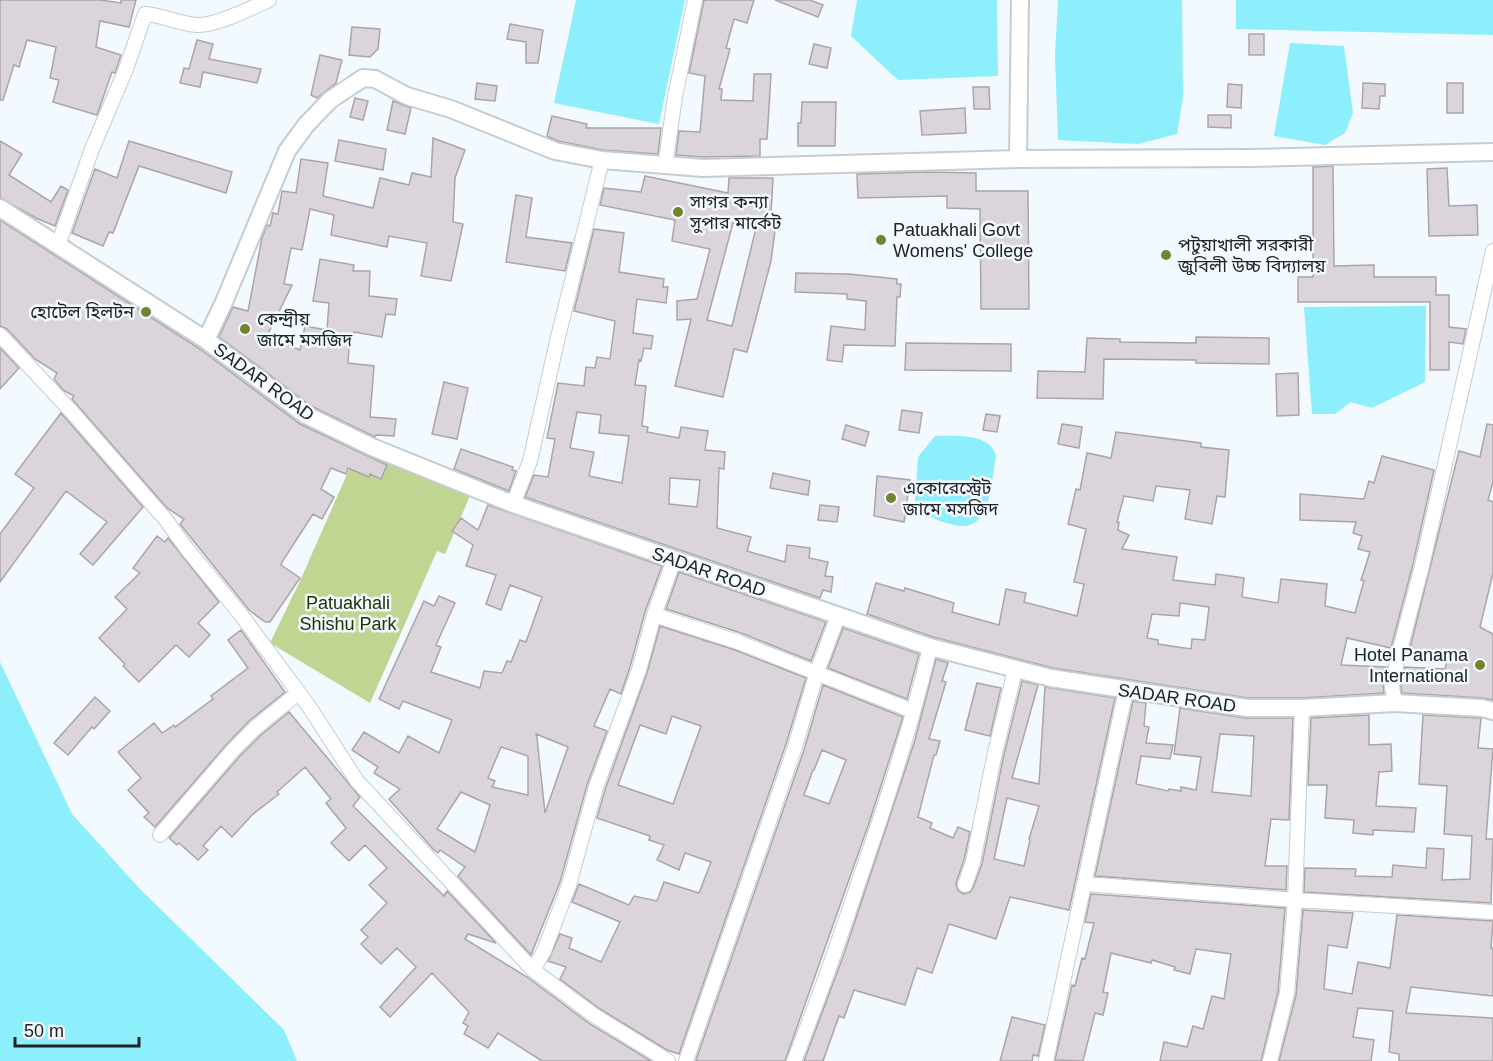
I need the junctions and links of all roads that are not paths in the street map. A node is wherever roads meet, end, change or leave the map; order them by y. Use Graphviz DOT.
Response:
graph roads {
  1 [pos="269,0"];
  2 [pos="695,0"];
  3 [pos="1020,0"];
  4 [pos="1493,152"];
  5 [pos="1018,159"];
  6 [pos="602,160"];
  7 [pos="665,166"];
  8 [pos="0,208"];
  9 [pos="58,245"];
  10 [pos="1493,251"];
  11 [pos="1489,290"];
  12 [pos="0,335"];
  13 [pos="206,340"];
  14 [pos="513,504"];
  15 [pos="674,560"];
  16 [pos="654,615"];
  17 [pos="838,616"];
  18 [pos="930,647"];
  19 [pos="1015,670"];
  20 [pos="817,672"];
  21 [pos="1126,690"];
  22 [pos="298,693"];
  23 [pos="1395,704"];
  24 [pos="1302,708"];
  25 [pos="913,711"];
  26 [pos="1493,711"];
  27 [pos="160,835"];
  28 [pos="1085,884"];
  29 [pos="965,885"];
  30 [pos="1295,900"];
  31 [pos="1493,912"];
  32 [pos="533,970"];
  33 [pos="668,1061"];
  34 [pos="686,1061"];
  35 [pos="794,1061"];
  36 [pos="1046,1061"];
  37 [pos="1270,1061"];
  1 -- 9 [label="street"];
  2 -- 7 [label="street"];
  3 -- 5 [label="street"];
  4 -- 5 [label="street"];
  5 -- 7 [label="street"];
  6 -- 7 [label="street"];
  6 -- 13 [label="street"];
  6 -- 14 [label="street"];
  8 -- 9 [label="street, SADAR ROAD"];
  9 -- 13 [label="street, SADAR ROAD"];
  10 -- 11 [label="street"];
  11 -- 23 [label="street"];
  12 -- 22 [label="street"];
  13 -- 14 [label="street, SADAR ROAD"];
  14 -- 15 [label="street, SADAR ROAD"];
  15 -- 16 [label="street"];
  15 -- 17 [label="street, SADAR ROAD"];
  16 -- 20 [label="street"];
  16 -- 32 [label="street"];
  17 -- 18 [label="street, SADAR ROAD"];
  17 -- 20 [label="street"];
  18 -- 19 [label="street, SADAR ROAD"];
  18 -- 25 [label="street"];
  19 -- 21 [label="street, SADAR ROAD"];
  19 -- 29 [label="street"];
  20 -- 25 [label="street"];
  20 -- 34 [label="street"];
  21 -- 24 [label="street, SADAR ROAD"];
  21 -- 28 [label="street"];
  22 -- 27 [label="street"];
  22 -- 32 [label="street"];
  23 -- 24 [label="street, SADAR ROAD"];
  23 -- 26 [label="street, SADAR ROAD"];
  24 -- 30 [label="street"];
  25 -- 35 [label="street"];
  28 -- 30 [label="street"];
  28 -- 36 [label="street"];
  30 -- 31 [label="street"];
  30 -- 37 [label="street"];
  32 -- 33 [label="street"];
}
